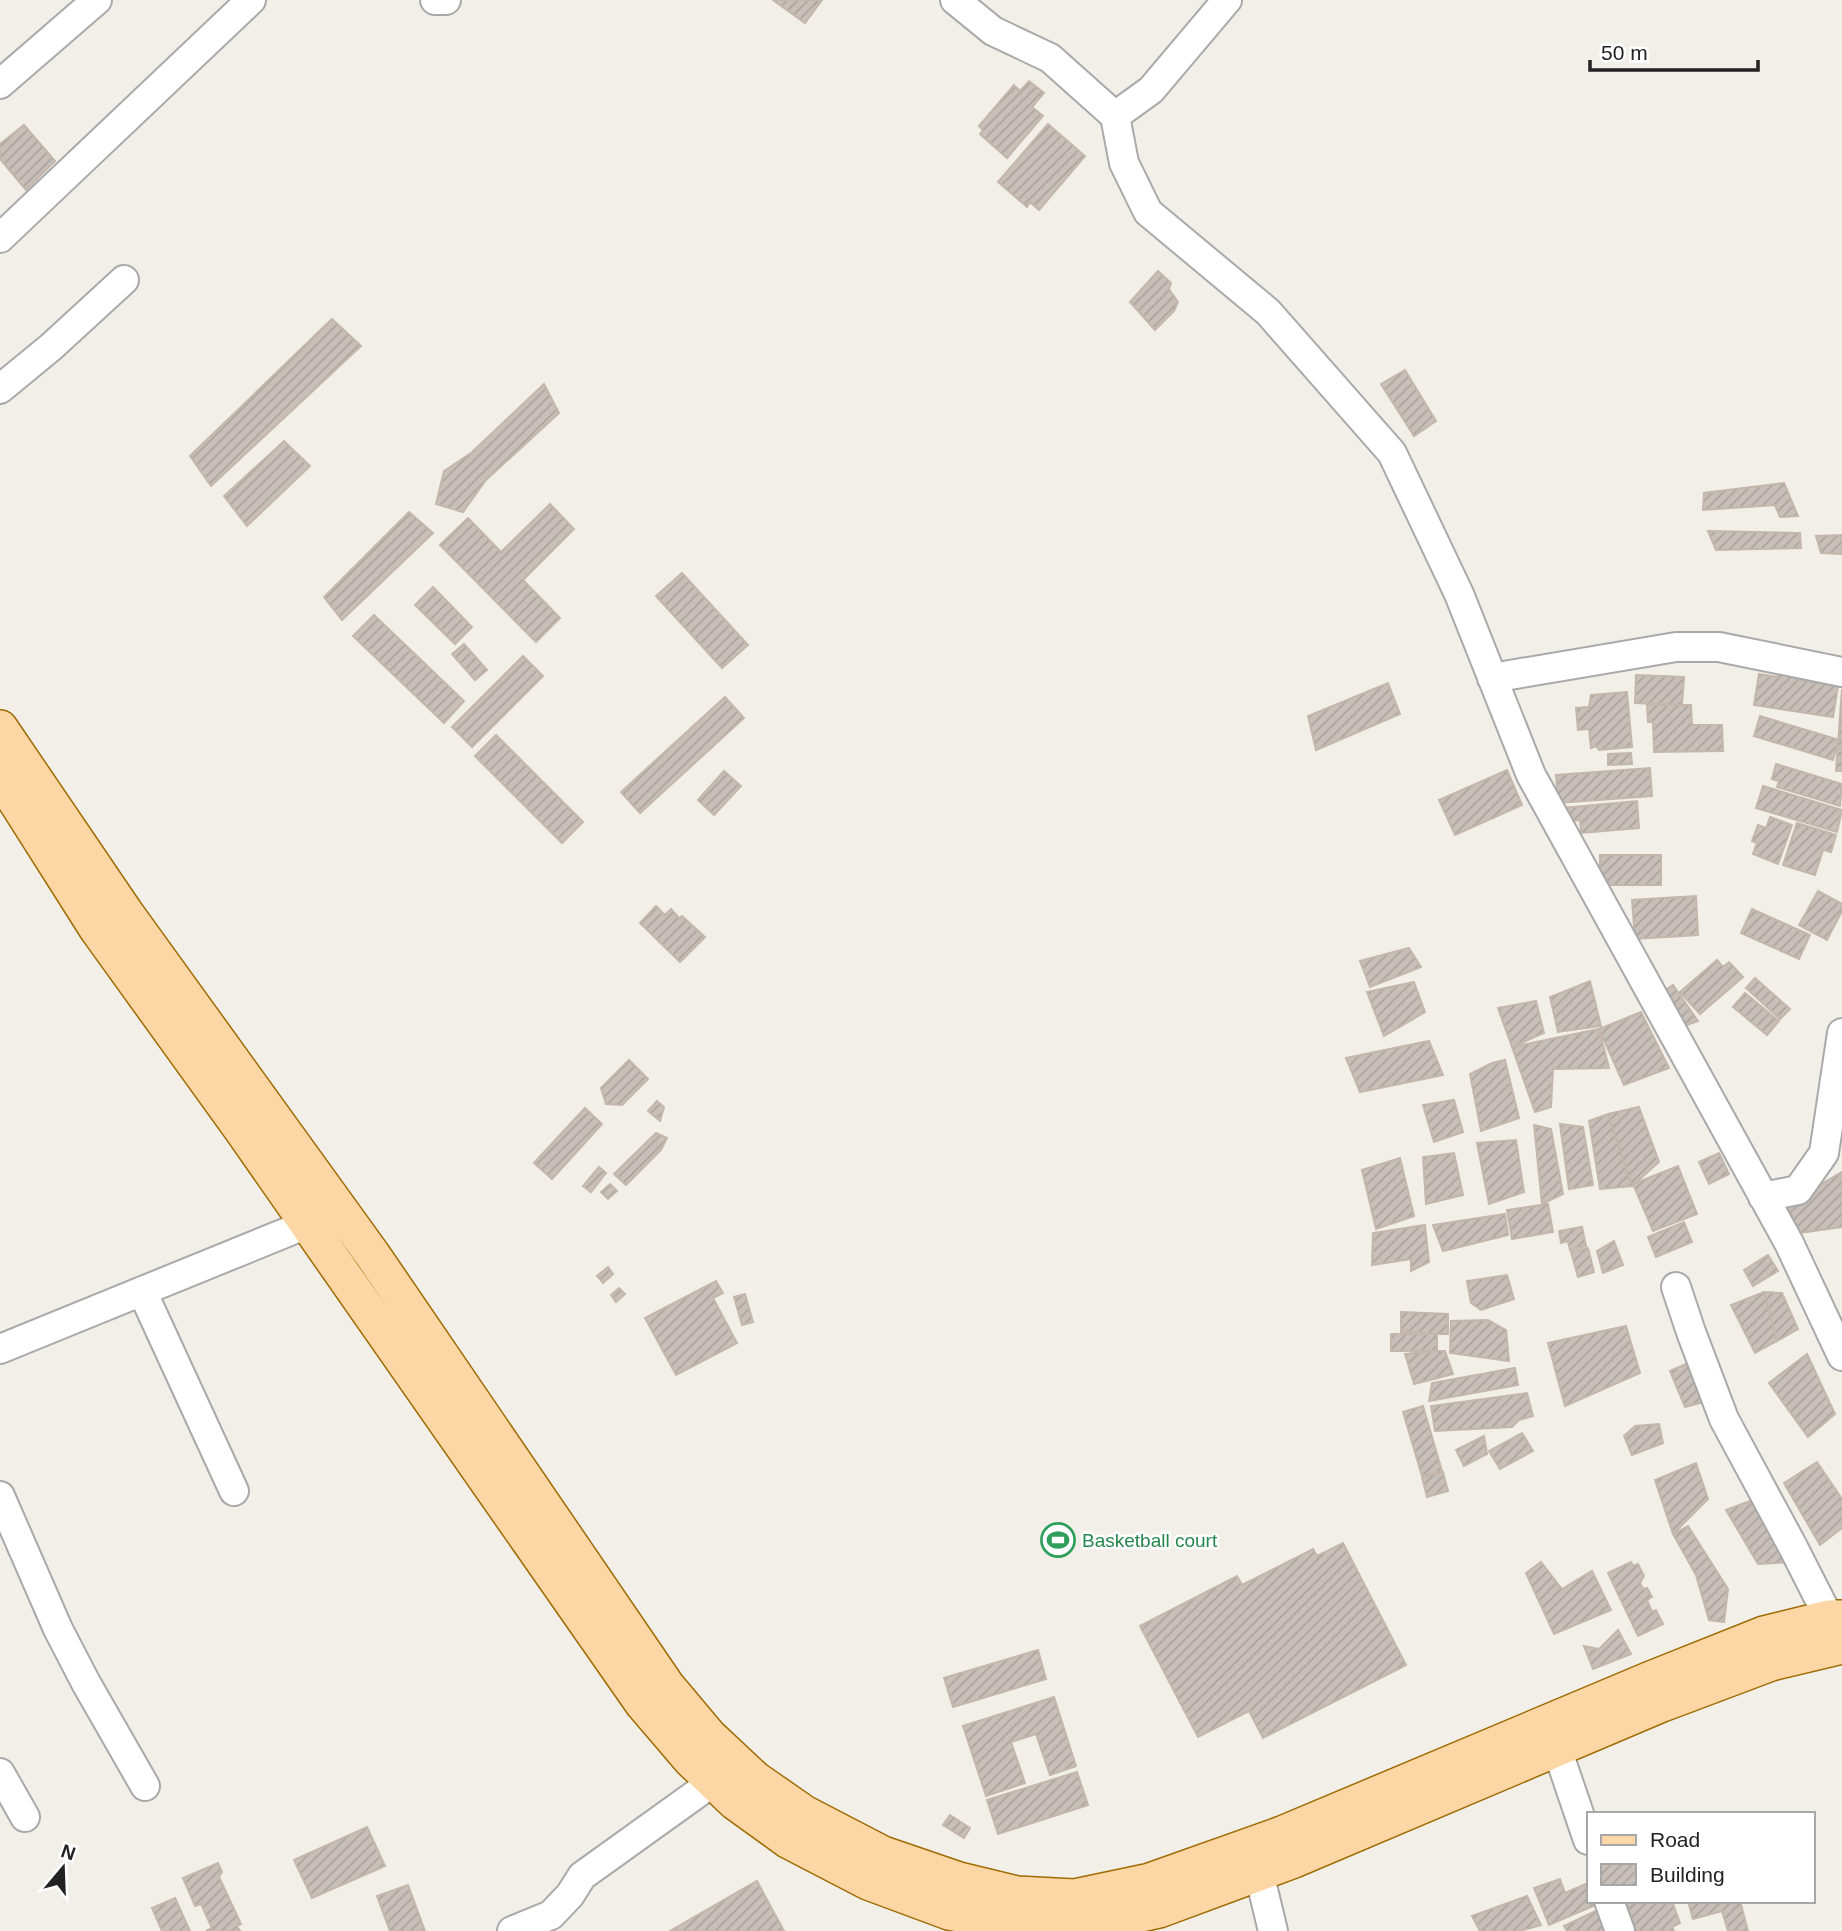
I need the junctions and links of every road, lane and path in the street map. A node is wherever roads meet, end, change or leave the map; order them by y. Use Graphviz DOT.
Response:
graph roads {
  1 [pos="97,0"];
  2 [pos="251,0"];
  3 [pos="435,0"];
  4 [pos="446,0"];
  5 [pos="955,0"];
  6 [pos="1227,0"];
  7 [pos="0,85"];
  8 [pos="1115,116"];
  9 [pos="0,238"];
  10 [pos="124,280"];
  11 [pos="0,389"];
  12 [pos="1842,672"];
  13 [pos="1492,678"];
  14 [pos="0,728"];
  15 [pos="0,776"];
  16 [pos="111,921"];
  17 [pos="1842,1034"];
  18 [pos="1763,1196"];
  19 [pos="307,1224"];
  20 [pos="1676,1286"];
  21 [pos="142,1291"];
  22 [pos="0,1349"];
  23 [pos="1842,1356"];
  24 [pos="234,1491"];
  25 [pos="0,1496"];
  26 [pos="1838,1627"];
  27 [pos="1557,1749"];
  28 [pos="0,1773"];
  29 [pos="713,1782"];
  30 [pos="145,1786"];
  31 [pos="25,1817"];
  32 [pos="1587,1837"];
  33 [pos="1259,1873"];
  34 [pos="1610,1903"];
  35 [pos="1006,1916"];
  36 [pos="1051,1930"];
  37 [pos="512,1931"];
  38 [pos="1273,1931"];
  39 [pos="1619,1931"];
  1 -- 7 [label="street"];
  2 -- 9 [label="street"];
  3 -- 4 [label="street"];
  5 -- 8 [label="street"];
  6 -- 8 [label="street"];
  8 -- 13 [label="street"];
  10 -- 11 [label="street"];
  12 -- 13 [label="street"];
  13 -- 18 [label="street"];
  14 -- 16 [label="main road"];
  15 -- 16 [label="main road"];
  16 -- 19 [label="main road"];
  16 -- 35 [label="main road"];
  17 -- 18 [label="street"];
  18 -- 23 [label="street"];
  19 -- 21 [label="street"];
  19 -- 29 [label="main road"];
  20 -- 26 [label="street"];
  21 -- 22 [label="street"];
  21 -- 24 [label="street"];
  25 -- 30 [label="street"];
  26 -- 27 [label="main road"];
  26 -- 35 [label="main road"];
  27 -- 32 [label="street"];
  27 -- 33 [label="main road"];
  28 -- 31 [label="street"];
  29 -- 35 [label="main road"];
  29 -- 37 [label="street"];
  33 -- 36 [label="main road"];
  33 -- 38 [label="street"];
  34 -- 39 [label="street"];
  35 -- 36 [label="main road"];
}
